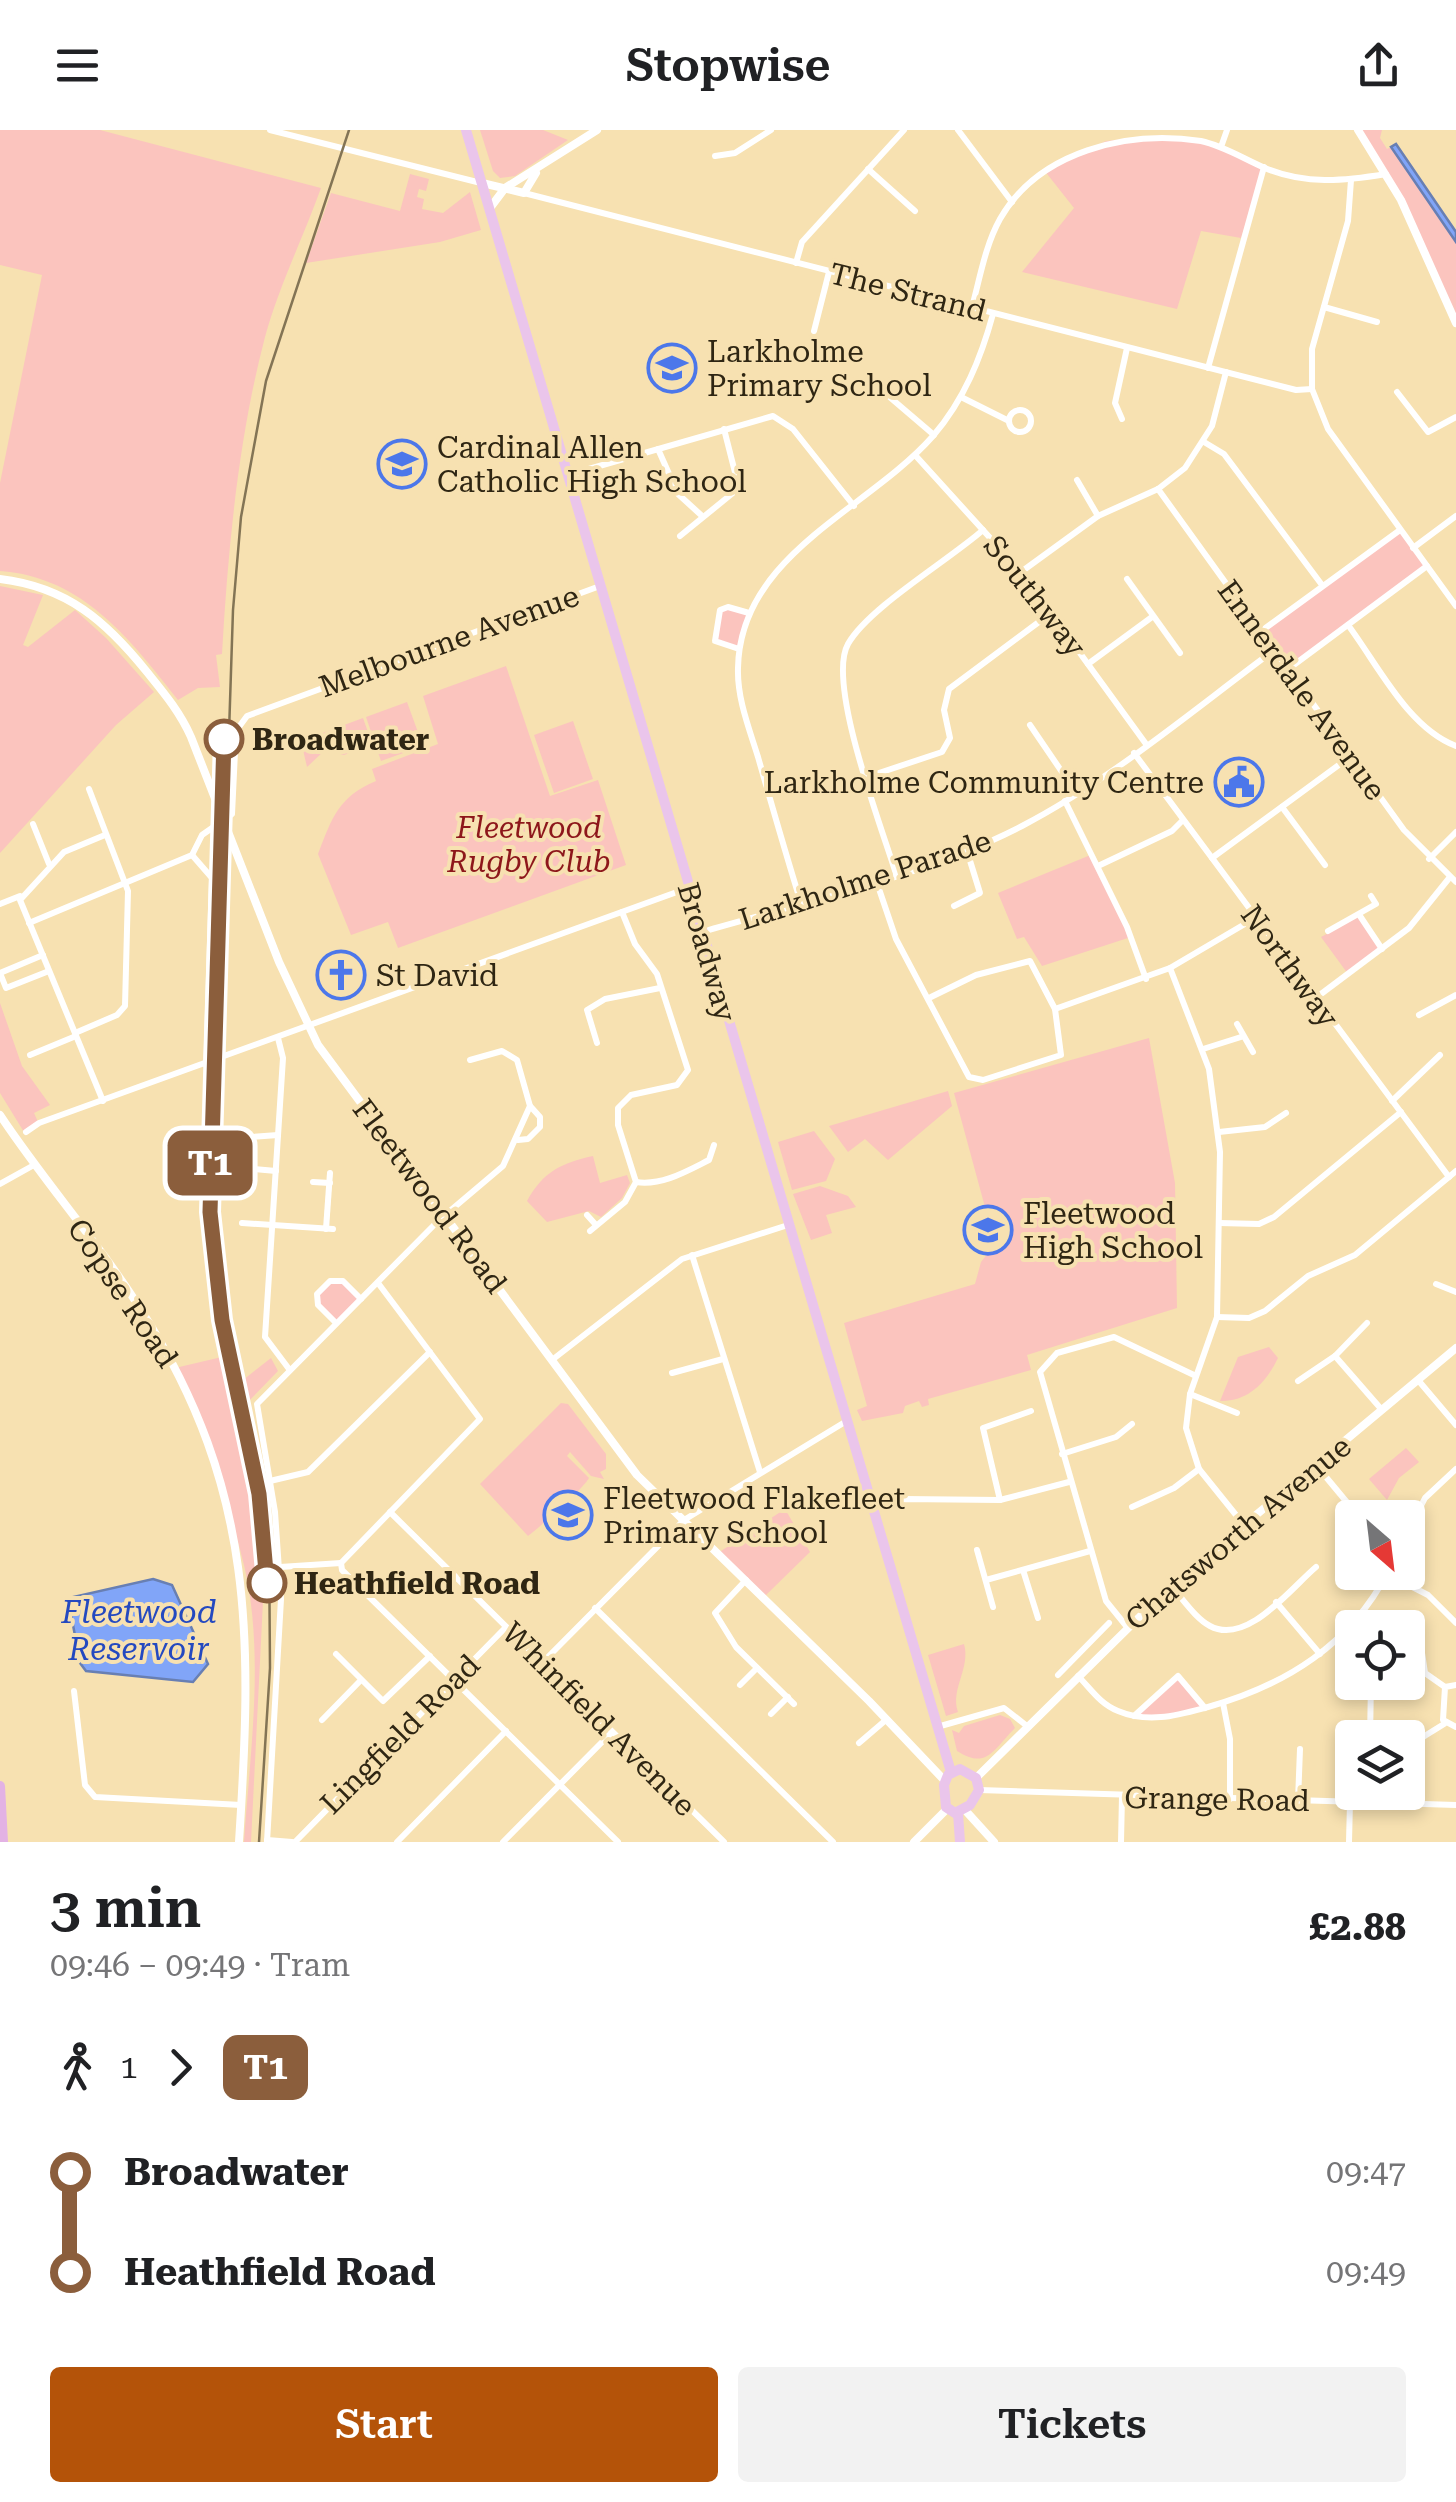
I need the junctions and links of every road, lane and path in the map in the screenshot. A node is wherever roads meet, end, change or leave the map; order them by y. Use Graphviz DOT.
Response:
graph roads {
  1 [pos="270,130"];
  2 [pos="466,130"];
  3 [pos="597,130"];
  4 [pos="771,130"];
  5 [pos="904,130"];
  6 [pos="958,130"];
  7 [pos="1227,130"];
  8 [pos="1358,130"];
  9 [pos="1139,133"];
  10 [pos="1222,147"];
  11 [pos="715,156"];
  12 [pos="1264,167"];
  13 [pos="539,169"];
  14 [pos="868,169"];
  15 [pos="1386,174"];
  16 [pos="1351,180"];
  17 [pos="482,183"];
  18 [pos="505,188"];
  19 [pos="524,193"];
  20 [pos="1012,202"];
  21 [pos="915,210"];
  22 [pos="490,212"];
  23 [pos="796,263"];
  24 [pos="829,272"];
  25 [pos="1324,307"];
  26 [pos="972,308"];
  27 [pos="993,314"];
  28 [pos="1377,322"];
  29 [pos="1456,324"];
  30 [pos="814,331"];
  31 [pos="1127,348"];
  32 [pos="1208,368"];
  33 [pos="1226,372"];
  34 [pos="879,388"];
  35 [pos="1312,389"];
  36 [pos="1397,392"];
  37 [pos="961,396"];
  38 [pos="1456,417"];
  39 [pos="1122,419"];
  40 [pos="1009,421"];
  41 [pos="724,429"];
  42 [pos="934,435"];
  43 [pos="1204,442"];
  44 [pos="658,449"];
  45 [pos="915,455"];
  46 [pos="568,475"];
  47 [pos="1076,480"];
  48 [pos="1158,489"];
  49 [pos="854,506"];
  50 [pos="700,516"];
  51 [pos="1098,516"];
  52 [pos="1456,516"];
  53 [pos="984,530"];
  54 [pos="1400,530"];
  55 [pos="680,536"];
  56 [pos="1413,548"];
  57 [pos="1427,566"];
  58 [pos="1021,572"];
  59 [pos="0,579"];
  60 [pos="1126,579"];
  61 [pos="1322,585"];
  62 [pos="600,586"];
  63 [pos="1456,606"];
  64 [pos="750,613"];
  65 [pos="1051,613"];
  66 [pos="1152,617"];
  67 [pos="1348,624"];
  68 [pos="1260,632"];
  69 [pos="739,649"];
  70 [pos="1273,651"];
  71 [pos="1180,654"];
  72 [pos="1088,664"];
  73 [pos="1287,670"];
  74 [pos="1030,724"];
  75 [pos="1146,744"];
  76 [pos="1456,746"];
  77 [pos="1134,753"];
  78 [pos="1350,756"];
  79 [pos="867,777"];
  80 [pos="89,789"];
  81 [pos="1077,794"];
  82 [pos="1066,801"];
  83 [pos="1282,808"];
  84 [pos="1183,820"];
  85 [pos="222,822"];
  86 [pos="33,824"];
  87 [pos="1456,832"];
  88 [pos="105,835"];
  89 [pos="966,851"];
  90 [pos="192,855"];
  91 [pos="1212,858"];
  92 [pos="1429,859"];
  93 [pos="49,864"];
  94 [pos="1325,865"];
  95 [pos="1098,866"];
  96 [pos="896,874"];
  97 [pos="876,880"];
  98 [pos="1453,880"];
  99 [pos="126,885"];
  100 [pos="688,888"];
  101 [pos="20,896"];
  102 [pos="1371,896"];
  103 [pos="0,904"];
  104 [pos="800,904"];
  105 [pos="954,906"];
  106 [pos="622,912"];
  107 [pos="1360,916"];
  108 [pos="1256,918"];
  109 [pos="29,924"];
  110 [pos="1328,931"];
  111 [pos="702,932"];
  112 [pos="1382,949"];
  113 [pos="43,955"];
  114 [pos="1170,968"];
  115 [pos="49,970"];
  116 [pos="1146,979"];
  117 [pos="660,988"];
  118 [pos="1456,996"];
  119 [pos="931,997"];
  120 [pos="1313,1000"];
  121 [pos="1055,1009"];
  122 [pos="1419,1015"];
  123 [pos="1237,1024"];
  124 [pos="307,1028"];
  125 [pos="76,1035"];
  126 [pos="1241,1036"];
  127 [pos="278,1038"];
  128 [pos="597,1043"];
  129 [pos="1203,1050"];
  130 [pos="1253,1052"];
  131 [pos="1440,1054"];
  132 [pos="30,1056"];
  133 [pos="470,1060"];
  134 [pos="206,1065"];
  135 [pos="103,1101"];
  136 [pos="1392,1101"];
  137 [pos="530,1106"];
  138 [pos="1401,1112"];
  139 [pos="1286,1113"];
  140 [pos="0,1115"];
  141 [pos="39,1124"];
  142 [pos="26,1132"];
  143 [pos="1219,1132"];
  144 [pos="278,1134"];
  145 [pos="43,1137"];
  146 [pos="518,1140"];
  147 [pos="714,1146"];
  148 [pos="34,1165"];
  149 [pos="276,1170"];
  150 [pos="1456,1172"];
  151 [pos="330,1173"];
  152 [pos="1449,1178"];
  153 [pos="313,1182"];
  154 [pos="636,1182"];
  155 [pos="330,1183"];
  156 [pos="0,1184"];
  157 [pos="587,1215"];
  158 [pos="445,1216"];
  159 [pos="242,1223"];
  160 [pos="1219,1223"];
  161 [pos="272,1224"];
  162 [pos="788,1226"];
  163 [pos="692,1254"];
  164 [pos="378,1282"];
  165 [pos="1436,1284"];
  166 [pos="1456,1292"];
  167 [pos="361,1299"];
  168 [pos="1217,1317"];
  169 [pos="336,1323"];
  170 [pos="1367,1323"];
  171 [pos="1456,1348"];
  172 [pos="430,1352"];
  173 [pos="1335,1356"];
  174 [pos="722,1359"];
  175 [pos="552,1360"];
  176 [pos="290,1369"];
  177 [pos="672,1374"];
  178 [pos="1196,1376"];
  179 [pos="1418,1380"];
  180 [pos="1298,1381"];
  181 [pos="1190,1394"];
  182 [pos="1030,1410"];
  183 [pos="1382,1410"];
  184 [pos="1238,1413"];
  185 [pos="846,1422"];
  186 [pos="1132,1424"];
  187 [pos="1456,1425"];
  188 [pos="1062,1454"];
  189 [pos="1316,1466"];
  190 [pos="1199,1469"];
  191 [pos="1456,1470"];
  192 [pos="760,1472"];
  193 [pos="270,1481"];
  194 [pos="1070,1482"];
  195 [pos="1000,1500"];
  196 [pos="1345,1500"];
  197 [pos="1424,1500"];
  198 [pos="871,1506"];
  199 [pos="1132,1507"];
  200 [pos="390,1512"];
  201 [pos="684,1520"];
  202 [pos="1244,1525"];
  203 [pos="977,1550"];
  204 [pos="1090,1551"];
  205 [pos="341,1563"];
  206 [pos="1316,1567"];
  207 [pos="280,1568"];
  208 [pos="1023,1570"];
  209 [pos="746,1580"];
  210 [pos="986,1580"];
  211 [pos="1172,1586"];
  212 [pos="1419,1590"];
  213 [pos="1276,1602"];
  214 [pos="994,1607"];
  215 [pos="596,1608"];
  216 [pos="1038,1618"];
  217 [pos="1456,1622"];
  218 [pos="1109,1624"];
  219 [pos="1127,1627"];
  220 [pos="506,1628"];
  221 [pos="1335,1644"];
  222 [pos="1084,1648"];
  223 [pos="336,1654"];
  224 [pos="1320,1654"];
  225 [pos="430,1656"];
  226 [pos="1094,1658"];
  227 [pos="542,1663"];
  228 [pos="757,1668"];
  229 [pos="1425,1668"];
  230 [pos="1058,1675"];
  231 [pos="1077,1675"];
  232 [pos="362,1680"];
  233 [pos="454,1680"];
  234 [pos="740,1685"];
  235 [pos="1456,1685"];
  236 [pos="1445,1687"];
  237 [pos="74,1691"];
  238 [pos="1223,1702"];
  239 [pos="1205,1708"];
  240 [pos="771,1714"];
  241 [pos="1134,1716"];
  242 [pos="887,1719"];
  243 [pos="322,1720"];
  244 [pos="1444,1724"];
  245 [pos="1028,1726"];
  246 [pos="936,1727"];
  247 [pos="1456,1727"];
  248 [pos="506,1731"];
  249 [pos="612,1732"];
  250 [pos="1425,1735"];
  251 [pos="859,1743"];
  252 [pos="1300,1749"];
  253 [pos="948,1776"];
  254 [pos="976,1778"];
  255 [pos="560,1785"];
  256 [pos="0,1786"];
  257 [pos="978,1790"];
  258 [pos="1122,1796"];
  259 [pos="1230,1799"];
  260 [pos="1298,1801"];
  261 [pos="1335,1802"];
  262 [pos="1425,1803"];
  263 [pos="1456,1804"];
  264 [pos="241,1806"];
  265 [pos="957,1810"];
  266 [pos="1350,1810"];
  267 [pos="267,1841"];
  268 [pos="3,1842"];
  269 [pos="239,1842"];
  270 [pos="293,1842"];
  271 [pos="397,1842"];
  272 [pos="503,1842"];
  273 [pos="618,1842"];
  274 [pos="724,1842"];
  275 [pos="832,1842"];
  276 [pos="914,1842"];
  277 [pos="960,1842"];
  278 [pos="994,1842"];
  279 [pos="1121,1842"];
  280 [pos="1349,1842"];
  1 -- 17 [label="street"];
  2 -- 17 [label="main road, Broadway"];
  3 -- 13 [label="street"];
  4 -- 11 [label="street"];
  5 -- 14 [label="street"];
  6 -- 20 [label="street"];
  7 -- 10 [label="street"];
  8 -- 15 [label="street"];
  9 -- 10 [label="street"];
  9 -- 20 [label="street"];
  10 -- 12 [label="street"];
  12 -- 16 [label="street"];
  12 -- 32 [label="street"];
  13 -- 18 [label="street"];
  13 -- 19 [label="street"];
  14 -- 21 [label="street"];
  14 -- 23 [label="street"];
  15 -- 16 [label="street"];
  15 -- 29 [label="street"];
  16 -- 25 [label="street"];
  17 -- 18 [label="street, The Strand"];
  17 -- 22 [label="main road, Broadway"];
  18 -- 19 [label="street, The Strand"];
  18 -- 22 [label="street"];
  19 -- 23 [label="street, The Strand"];
  20 -- 26 [label="street"];
  22 -- 46 [label="main road, Broadway"];
  23 -- 24 [label="street, The Strand"];
  24 -- 26 [label="street, The Strand"];
  24 -- 30 [label="street"];
  25 -- 28 [label="street"];
  25 -- 35 [label="street"];
  26 -- 27 [label="street, The Strand"];
  27 -- 31 [label="street, The Strand"];
  27 -- 37 [label="street"];
  31 -- 32 [label="street, The Strand"];
  31 -- 39 [label="street"];
  32 -- 33 [label="street, The Strand"];
  33 -- 35 [label="street, The Strand"];
  33 -- 43 [label="street"];
  34 -- 42 [label="street"];
  35 -- 54 [label="street"];
  36 -- 38 [label="street"];
  37 -- 40 [label="street"];
  37 -- 42 [label="street"];
  41 -- 44 [label="street"];
  41 -- 49 [label="street"];
  41 -- 50 [label="street"];
  42 -- 45 [label="street"];
  43 -- 48 [label="street"];
  43 -- 61 [label="street"];
  44 -- 46 [label="street"];
  44 -- 50 [label="street"];
  45 -- 49 [label="street"];
  45 -- 53 [label="street, Southway"];
  46 -- 62 [label="main road, Broadway"];
  47 -- 51 [label="street"];
  48 -- 51 [label="street"];
  48 -- 68 [label="street, Ennerdale Avenue"];
  49 -- 64 [label="street"];
  50 -- 55 [label="street"];
  51 -- 58 [label="street"];
  52 -- 56 [label="street"];
  53 -- 58 [label="street, Southway"];
  53 -- 79 [label="street"];
  54 -- 56 [label="street"];
  54 -- 61 [label="street"];
  56 -- 57 [label="street"];
  57 -- 63 [label="street"];
  57 -- 67 [label="street"];
  58 -- 65 [label="street, Southway"];
  59 -- 85 [label="street, Fleetwood Road"];
  60 -- 66 [label="street"];
  61 -- 68 [label="street"];
  62 -- 85 [label="street, Melbourne Avenue"];
  62 -- 100 [label="main road, Broadway"];
  64 -- 69 [label="street"];
  64 -- 69 [label="street"];
  65 -- 72 [label="street, Southway"];
  65 -- 79 [label="street"];
  66 -- 71 [label="street"];
  66 -- 72 [label="street"];
  67 -- 73 [label="street"];
  67 -- 76 [label="street"];
  68 -- 70 [label="street, Ennerdale Avenue"];
  69 -- 104 [label="street"];
  70 -- 73 [label="street, Ennerdale Avenue"];
  70 -- 75 [label="street, Larkholme Parade"];
  72 -- 75 [label="street, Southway"];
  73 -- 78 [label="street, Ennerdale Avenue"];
  74 -- 81 [label="street"];
  75 -- 77 [label="street, Larkholme Parade"];
  77 -- 81 [label="street, Larkholme Parade"];
  77 -- 84 [label="street, Northway"];
  78 -- 83 [label="street"];
  78 -- 92 [label="street, Ennerdale Avenue"];
  79 -- 96 [label="street"];
  80 -- 88 [label="street"];
  81 -- 82 [label="street, Larkholme Parade"];
  82 -- 89 [label="street, Larkholme Parade"];
  82 -- 95 [label="street"];
  83 -- 91 [label="street"];
  83 -- 94 [label="street"];
  84 -- 91 [label="street, Northway"];
  84 -- 95 [label="street"];
  85 -- 90 [label="street"];
  85 -- 124 [label="street, Fleetwood Road"];
  86 -- 93 [label="street"];
  87 -- 92 [label="street"];
  88 -- 93 [label="street"];
  88 -- 99 [label="street"];
  89 -- 96 [label="street, Larkholme Parade"];
  89 -- 105 [label="street"];
  90 -- 99 [label="street"];
  90 -- 134 [label="street"];
  91 -- 108 [label="street, Northway"];
  92 -- 98 [label="street, Ennerdale Avenue"];
  93 -- 101 [label="street"];
  95 -- 116 [label="street"];
  96 -- 97 [label="street, Larkholme Parade"];
  97 -- 104 [label="street, Larkholme Parade"];
  97 -- 119 [label="street"];
  98 -- 112 [label="street"];
  99 -- 109 [label="street"];
  99 -- 125 [label="street"];
  100 -- 106 [label="street"];
  100 -- 111 [label="main road, Broadway"];
  101 -- 103 [label="street"];
  101 -- 109 [label="street"];
  102 -- 107 [label="street"];
  104 -- 111 [label="street, Larkholme Parade"];
  106 -- 117 [label="street"];
  106 -- 124 [label="street"];
  107 -- 110 [label="street"];
  107 -- 112 [label="street"];
  108 -- 114 [label="street"];
  108 -- 120 [label="street, Northway"];
  109 -- 113 [label="street"];
  111 -- 162 [label="main road, Broadway"];
  112 -- 120 [label="street"];
  113 -- 115 [label="street"];
  113 -- 115 [label="street"];
  114 -- 116 [label="street"];
  114 -- 129 [label="street"];
  115 -- 125 [label="street"];
  116 -- 121 [label="street"];
  117 -- 128 [label="street"];
  117 -- 154 [label="street"];
  118 -- 122 [label="street"];
  119 -- 121 [label="street"];
  119 -- 121 [label="street"];
  120 -- 136 [label="street, Northway"];
  123 -- 126 [label="street"];
  124 -- 127 [label="street"];
  124 -- 158 [label="street, Fleetwood Road"];
  125 -- 132 [label="street"];
  125 -- 135 [label="street"];
  126 -- 129 [label="street"];
  126 -- 130 [label="street"];
  127 -- 134 [label="street"];
  127 -- 144 [label="street"];
  129 -- 143 [label="street"];
  131 -- 136 [label="street"];
  133 -- 137 [label="street"];
  134 -- 135 [label="street"];
  135 -- 141 [label="street"];
  136 -- 138 [label="street, Northway"];
  137 -- 146 [label="street"];
  137 -- 146 [label="street"];
  138 -- 152 [label="street, Northway"];
  138 -- 160 [label="street"];
  139 -- 143 [label="street"];
  140 -- 148 [label="street, Copse Road"];
  141 -- 142 [label="street"];
  141 -- 145 [label="street"];
  143 -- 160 [label="street"];
  144 -- 149 [label="street"];
  144 -- 149 [label="street"];
  146 -- 158 [label="street"];
  147 -- 154 [label="street"];
  148 -- 156 [label="street"];
  148 -- 264 [label="street, Copse Road"];
  149 -- 161 [label="street"];
  150 -- 152 [label="street"];
  151 -- 155 [label="street"];
  152 -- 168 [label="street"];
  153 -- 155 [label="street"];
  154 -- 157 [label="street"];
  155 -- 161 [label="street"];
  158 -- 164 [label="street"];
  158 -- 175 [label="street, Fleetwood Road"];
  159 -- 161 [label="street"];
  160 -- 168 [label="street"];
  161 -- 176 [label="street"];
  162 -- 163 [label="street"];
  162 -- 185 [label="main road, Broadway"];
  163 -- 174 [label="street"];
  163 -- 175 [label="street"];
  164 -- 167 [label="street"];
  164 -- 172 [label="street"];
  165 -- 166 [label="street"];
  167 -- 169 [label="street"];
  167 -- 169 [label="street"];
  168 -- 178 [label="street"];
  169 -- 176 [label="street"];
  170 -- 173 [label="street"];
  171 -- 179 [label="street, Chatsworth Avenue"];
  172 -- 193 [label="street"];
  172 -- 200 [label="street"];
  173 -- 180 [label="street"];
  173 -- 183 [label="street"];
  174 -- 177 [label="street"];
  174 -- 192 [label="street"];
  175 -- 201 [label="street, Fleetwood Road"];
  176 -- 193 [label="street"];
  178 -- 181 [label="street"];
  178 -- 188 [label="street"];
  179 -- 183 [label="street, Chatsworth Avenue"];
  179 -- 187 [label="street"];
  181 -- 184 [label="street"];
  181 -- 190 [label="street"];
  182 -- 195 [label="street"];
  183 -- 189 [label="street, Chatsworth Avenue"];
  185 -- 192 [label="street"];
  185 -- 198 [label="main road, Broadway"];
  186 -- 188 [label="street"];
  188 -- 194 [label="street"];
  189 -- 196 [label="street"];
  189 -- 202 [label="street, Chatsworth Avenue"];
  190 -- 199 [label="street"];
  190 -- 202 [label="street"];
  191 -- 197 [label="street"];
  192 -- 201 [label="street"];
  193 -- 207 [label="street"];
  194 -- 195 [label="street"];
  194 -- 204 [label="street"];
  195 -- 198 [label="street"];
  198 -- 246 [label="main road, Broadway"];
  200 -- 205 [label="street"];
  200 -- 220 [label="street, Whinfield Avenue"];
  201 -- 209 [label="street, Fleetwood Road"];
  201 -- 215 [label="street"];
  202 -- 211 [label="street, Chatsworth Avenue"];
  203 -- 210 [label="street"];
  204 -- 208 [label="street"];
  204 -- 219 [label="street"];
  205 -- 207 [label="street"];
  205 -- 225 [label="street"];
  206 -- 213 [label="street"];
  207 -- 267 [label="street"];
  208 -- 210 [label="street"];
  208 -- 216 [label="street"];
  209 -- 228 [label="street"];
  209 -- 242 [label="street, Fleetwood Road"];
  210 -- 214 [label="street"];
  211 -- 213 [label="street"];
  211 -- 219 [label="street, Chatsworth Avenue"];
  212 -- 217 [label="street"];
  213 -- 224 [label="street"];
  215 -- 227 [label="street"];
  215 -- 275 [label="street"];
  218 -- 222 [label="street"];
  219 -- 226 [label="street, Chatsworth Avenue"];
  220 -- 227 [label="street, Whinfield Avenue"];
  220 -- 233 [label="street, Lingfield Road"];
  221 -- 224 [label="street"];
  222 -- 226 [label="street"];
  222 -- 230 [label="street"];
  223 -- 232 [label="street"];
  224 -- 238 [label="street"];
  225 -- 232 [label="street"];
  225 -- 233 [label="street"];
  226 -- 231 [label="street, Chatsworth Avenue"];
  227 -- 249 [label="street, Whinfield Avenue"];
  228 -- 234 [label="street"];
  228 -- 240 [label="street"];
  229 -- 236 [label="street"];
  231 -- 241 [label="street"];
  231 -- 245 [label="street, Chatsworth Avenue"];
  232 -- 243 [label="street"];
  233 -- 248 [label="street"];
  233 -- 270 [label="street, Lingfield Road"];
  235 -- 236 [label="street"];
  236 -- 244 [label="street"];
  237 -- 264 [label="street"];
  238 -- 239 [label="street"];
  238 -- 259 [label="street"];
  239 -- 241 [label="street"];
  239 -- 241 [label="street"];
  242 -- 251 [label="street"];
  242 -- 253 [label="street, Fleetwood Road"];
  244 -- 247 [label="street"];
  244 -- 250 [label="street"];
  245 -- 246 [label="street"];
  245 -- 254 [label="street, Chatsworth Avenue"];
  246 -- 253 [label="main road, Broadway"];
  248 -- 255 [label="street"];
  248 -- 271 [label="street"];
  249 -- 255 [label="street"];
  249 -- 274 [label="street, Whinfield Avenue"];
  252 -- 260 [label="street"];
  253 -- 254 [label="main road"];
  253 -- 265 [label="main road, Broadway"];
  254 -- 257 [label="main road"];
  255 -- 272 [label="street"];
  255 -- 273 [label="street"];
  256 -- 268 [label="highway"];
  257 -- 258 [label="street, Grange Road"];
  257 -- 265 [label="main road"];
  258 -- 259 [label="street, Grange Road"];
  258 -- 279 [label="street"];
  259 -- 260 [label="street, Grange Road"];
  260 -- 261 [label="street, Grange Road"];
  262 -- 263 [label="street, Grange Road"];
  264 -- 269 [label="street, Copse Road"];
  265 -- 276 [label="street"];
  265 -- 277 [label="main road"];
  265 -- 278 [label="street"];
  266 -- 280 [label="street"];
  267 -- 270 [label="street"];
}
